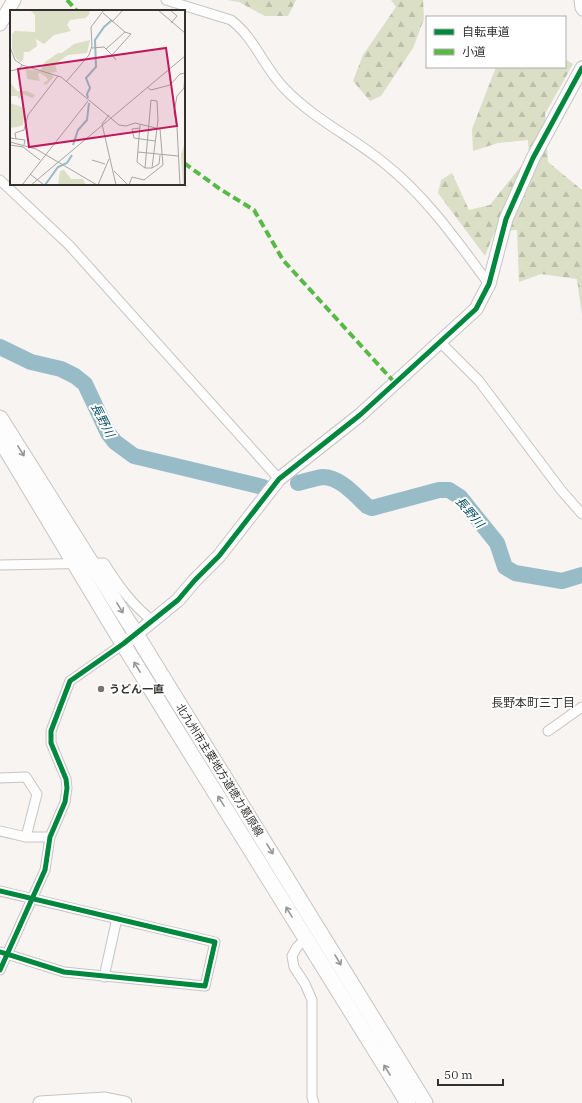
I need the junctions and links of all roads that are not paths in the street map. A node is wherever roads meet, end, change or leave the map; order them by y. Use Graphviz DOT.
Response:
graph roads {
  1 [pos="14,0"];
  2 [pos="166,0"];
  3 [pos="579,0"];
  4 [pos="582,11"];
  5 [pos="0,24"];
  6 [pos="582,68"];
  7 [pos="0,180"];
  8 [pos="489,284"];
  9 [pos="440,342"];
  10 [pos="0,418"];
  11 [pos="0,439"];
  12 [pos="279,479"];
  13 [pos="582,514"];
  14 [pos="75,563"];
  15 [pos="92,563"];
  16 [pos="0,565"];
  17 [pos="153,621"];
  18 [pos="136,634"];
  19 [pos="123,644"];
  20 [pos="582,707"];
  21 [pos="548,731"];
  22 [pos="0,778"];
  23 [pos="0,831"];
  24 [pos="26,837"];
  25 [pos="50,837"];
  26 [pos="0,891"];
  27 [pos="32,899"];
  28 [pos="117,918"];
  29 [pos="318,927"];
  30 [pos="306,938"];
  31 [pos="4,953"];
  32 [pos="0,970"];
  33 [pos="104,976"];
  34 [pos="40,1103"];
  35 [pos="125,1103"];
  36 [pos="314,1103"];
  37 [pos="408,1103"];
  38 [pos="424,1103"];
  1 -- 5 [label="street"];
  2 -- 8 [label="street"];
  3 -- 4 [label="street"];
  6 -- 8 [label="street"];
  7 -- 12 [label="street"];
  8 -- 9 [label="street"];
  9 -- 12 [label="street"];
  9 -- 13 [label="street"];
  10 -- 15 [label="main road, 北九州市主要地方道徳力葛原線, one-way"];
  11 -- 14 [label="main road, 北九州市主要地方道徳力葛原線"];
  12 -- 17 [label="street"];
  14 -- 15 [label="street"];
  14 -- 16 [label="street"];
  14 -- 19 [label="main road, 北九州市主要地方道徳力葛原線"];
  15 -- 17 [label="street"];
  15 -- 18 [label="main road, 北九州市主要地方道徳力葛原線, one-way"];
  17 -- 18 [label="street"];
  18 -- 19 [label="street"];
  18 -- 29 [label="main road, 北九州市主要地方道徳力葛原線, one-way"];
  19 -- 25 [label="street"];
  30 -- 19 [label="main road, 北九州市主要地方道徳力葛原線, one-way"];
  20 -- 21 [label="street"];
  22 -- 24 [label="street"];
  23 -- 24 [label="street"];
  24 -- 25 [label="street"];
  25 -- 27 [label="street"];
  26 -- 27 [label="street"];
  27 -- 28 [label="street"];
  27 -- 31 [label="street"];
  28 -- 33 [label="street"];
  28 -- 33 [label="street"];
  29 -- 30 [label="street"];
  29 -- 38 [label="main road, 北九州市主要地方道徳力葛原線, one-way"];
  30 -- 36 [label="street"];
  37 -- 30 [label="main road, 北九州市主要地方道徳力葛原線, one-way"];
  31 -- 32 [label="street"];
  31 -- 33 [label="street"];
  34 -- 35 [label="street"];
}
